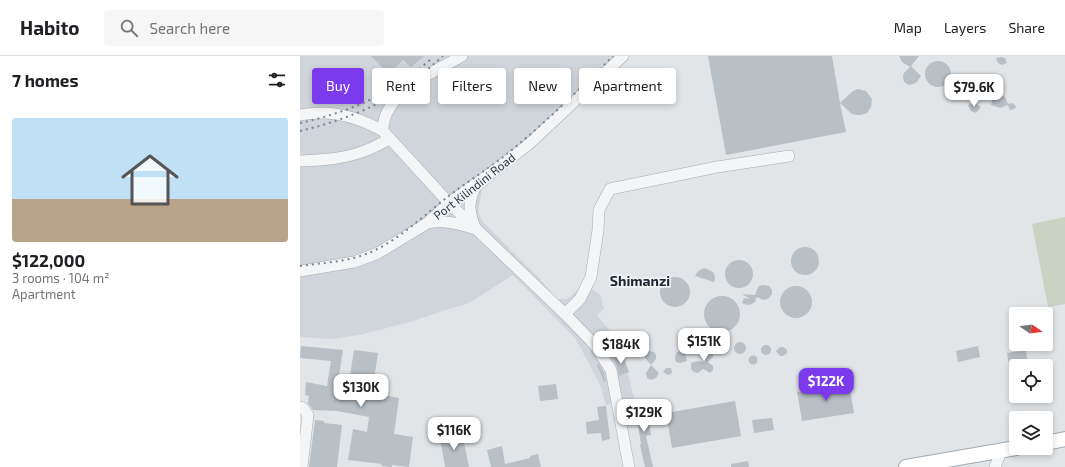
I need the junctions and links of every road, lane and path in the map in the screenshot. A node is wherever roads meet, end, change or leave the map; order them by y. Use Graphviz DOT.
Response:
graph roads {
  1 [pos="462,56"];
  2 [pos="623,56"];
  3 [pos="300,115"];
  4 [pos="386,135"];
  5 [pos="789,156"];
  6 [pos="300,161"];
  7 [pos="479,182"];
  8 [pos="449,203"];
  9 [pos="426,224"];
  10 [pos="475,228"];
  11 [pos="300,271"];
  12 [pos="565,314"];
  13 [pos="300,407"];
  14 [pos="1065,439"];
  15 [pos="1053,441"];
  16 [pos="1009,449"];
  17 [pos="302,467"];
  18 [pos="629,467"];
  19 [pos="906,467"];
  20 [pos="995,467"];
  1 -- 4 [label="street"];
  2 -- 7 [label="street, Port Kilindini Road"];
  3 -- 4 [label="street"];
  4 -- 6 [label="street"];
  4 -- 8 [label="street"];
  5 -- 12 [label="street"];
  7 -- 8 [label="street, Port Kilindini Road"];
  7 -- 10 [label="street"];
  8 -- 9 [label="street, Port Kilindini Road"];
  8 -- 10 [label="street"];
  9 -- 10 [label="street"];
  9 -- 11 [label="street, Port Kilindini Road"];
  10 -- 12 [label="street"];
  12 -- 18 [label="street"];
  13 -- 17 [label="street"];
  14 -- 15 [label="main road"];
  16 -- 19 [label="main road"];
  16 -- 20 [label="street"];
}
